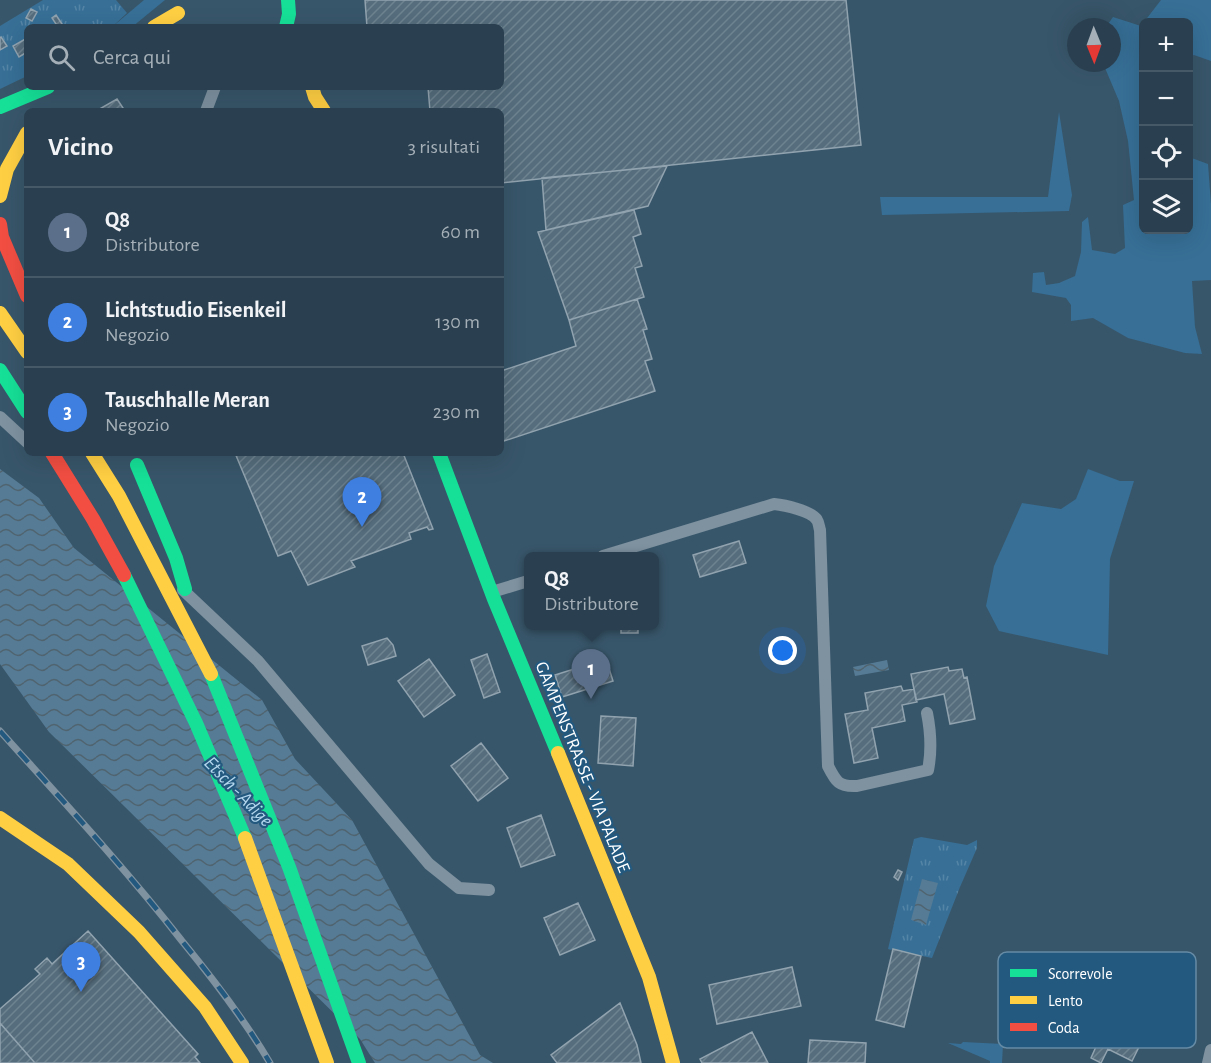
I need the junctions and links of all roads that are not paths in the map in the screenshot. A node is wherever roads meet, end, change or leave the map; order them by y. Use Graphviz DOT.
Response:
graph roads {
  1 [pos="288,0"];
  2 [pos="180,13"];
  3 [pos="160,24"];
  4 [pos="287,24"];
  5 [pos="41,90"];
  6 [pos="214,90"];
  7 [pos="314,92"];
  8 [pos="0,107"];
  9 [pos="207,108"];
  10 [pos="322,108"];
  11 [pos="24,138"];
  12 [pos="0,196"];
  13 [pos="0,224"];
  14 [pos="24,289"];
  15 [pos="0,313"];
  16 [pos="24,348"];
  17 [pos="0,370"];
  18 [pos="24,407"];
  19 [pos="0,417"];
  20 [pos="24,439"];
  21 [pos="42,456"];
  22 [pos="54,456"];
  23 [pos="95,456"];
  24 [pos="440,456"];
  25 [pos="133,459"];
  26 [pos="106,517"];
  27 [pos="123,533"];
  28 [pos="617,552"];
  29 [pos="524,581"];
  30 [pos="492,592"];
  31 [pos="211,674"];
  32 [pos="927,713"];
  33 [pos="0,818"];
  34 [pos="489,890"];
  35 [pos="1211,1050"];
  36 [pos="242,1063"];
  37 [pos="327,1063"];
  38 [pos="359,1063"];
  39 [pos="673,1063"];
  40 [pos="1208,1063"];
  1 -- 4 [label="main road"];
  2 -- 3 [label="main road"];
  5 -- 8 [label="main road"];
  6 -- 9 [label="lane"];
  7 -- 10 [label="main road"];
  11 -- 12 [label="main road"];
  13 -- 14 [label="main road"];
  15 -- 16 [label="main road"];
  17 -- 18 [label="main road"];
  19 -- 20 [label="lane"];
  21 -- 26 [label="lane"];
  22 -- 37 [label="main road, bridge"];
  23 -- 31 [label="main road, bridge"];
  24 -- 30 [label="main road, GAMPENSTRASSE - VIA PALADE"];
  25 -- 31 [label="main road, bridge"];
  27 -- 34 [label="lane"];
  28 -- 32 [label="lane"];
  29 -- 30 [label="lane"];
  30 -- 39 [label="main road, GAMPENSTRASSE - VIA PALADE"];
  31 -- 38 [label="main road"];
  33 -- 36 [label="main road"];
  35 -- 40 [label="lane"];
}
